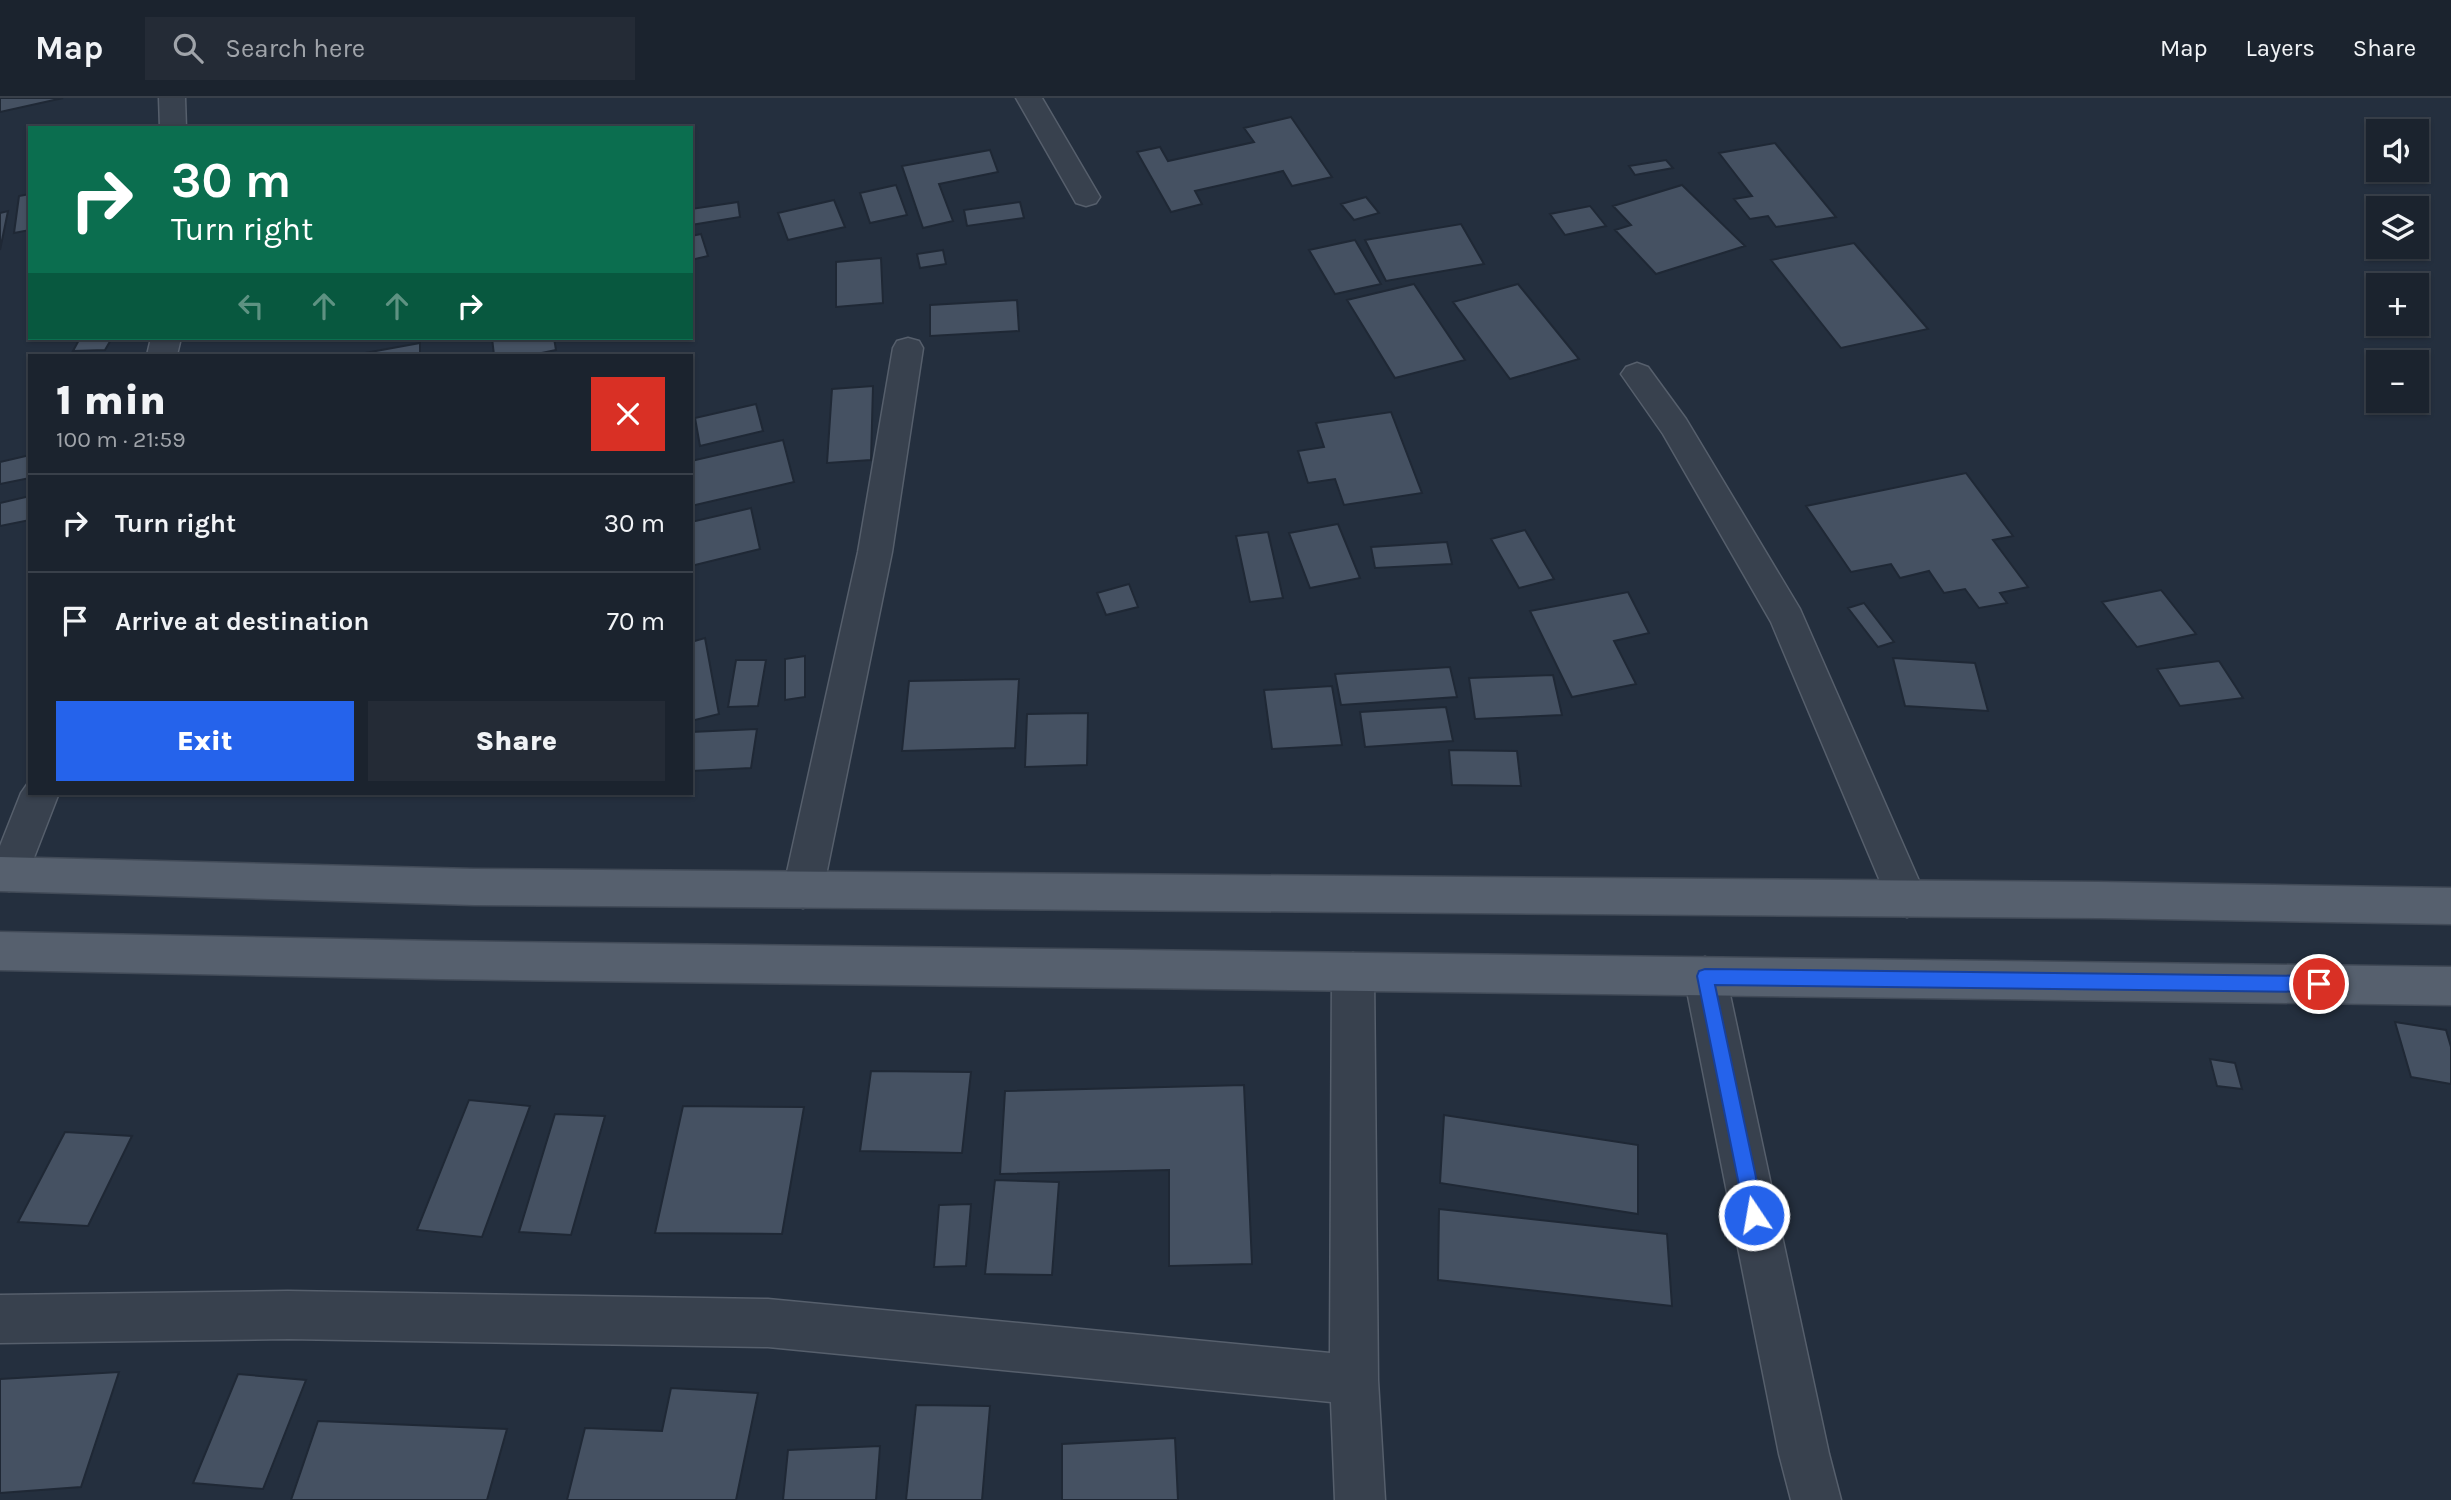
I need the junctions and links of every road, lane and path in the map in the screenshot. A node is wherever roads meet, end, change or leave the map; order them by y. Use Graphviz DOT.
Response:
graph roads {
  1 [pos="172,98"];
  2 [pos="1029,98"];
  3 [pos="173,126"];
  4 [pos="1086,197"];
  5 [pos="908,348"];
  6 [pos="1637,374"];
  7 [pos="39,795"];
  8 [pos="5,874"];
  9 [pos="803,890"];
  10 [pos="1907,899"];
  11 [pos="2451,906"];
  12 [pos="0,951"];
  13 [pos="1353,972"];
  14 [pos="1705,976"];
  15 [pos="2451,986"];
  16 [pos="0,1319"];
  17 [pos="1354,1380"];
  18 [pos="1360,1500"];
  19 [pos="1816,1500"];
  1 -- 3 [label="street"];
  2 -- 4 [label="street"];
  5 -- 9 [label="street"];
  6 -- 10 [label="street"];
  7 -- 8 [label="street"];
  8 -- 9 [label="main road"];
  9 -- 10 [label="main road"];
  10 -- 11 [label="main road"];
  12 -- 13 [label="main road"];
  13 -- 14 [label="main road"];
  13 -- 17 [label="street"];
  14 -- 15 [label="main road"];
  14 -- 19 [label="street"];
  16 -- 17 [label="street"];
  17 -- 18 [label="street"];
}
